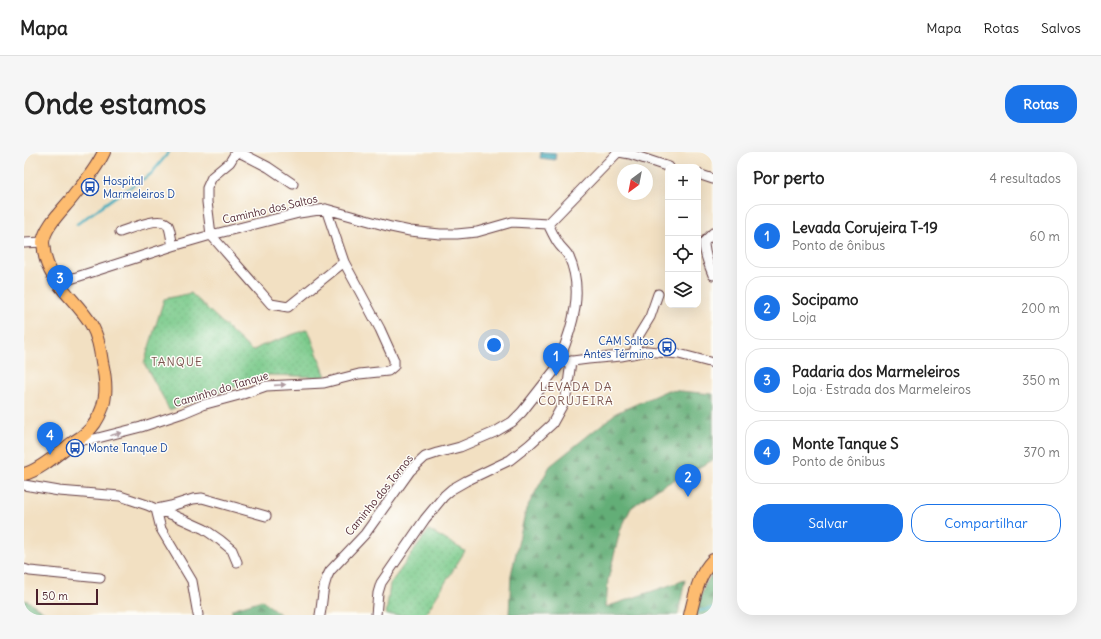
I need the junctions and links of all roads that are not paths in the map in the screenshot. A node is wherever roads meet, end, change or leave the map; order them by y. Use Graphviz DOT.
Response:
graph roads {
  1 [pos="104,152"];
  2 [pos="236,152"];
  3 [pos="239,152"];
  4 [pos="619,152"];
  5 [pos="665,166"];
  6 [pos="701,175"];
  7 [pos="713,179"];
  8 [pos="293,184"];
  9 [pos="326,209"];
  10 [pos="548,224"];
  11 [pos="120,232"];
  12 [pos="713,233"];
  13 [pos="211,235"];
  14 [pos="43,242"];
  15 [pos="24,243"];
  16 [pos="173,246"];
  17 [pos="344,262"];
  18 [pos="713,275"];
  19 [pos="58,283"];
  20 [pos="658,294"];
  21 [pos="633,354"];
  22 [pos="566,361"];
  23 [pos="713,363"];
  24 [pos="78,440"];
  25 [pos="24,474"];
  26 [pos="24,485"];
  27 [pos="156,509"];
  28 [pos="266,516"];
  29 [pos="713,560"];
  30 [pos="237,562"];
  31 [pos="24,569"];
  32 [pos="100,578"];
  33 [pos="691,611"];
  34 [pos="198,615"];
  35 [pos="320,615"];
  36 [pos="376,615"];
  1 -- 14 [label="main road"];
  2 -- 13 [label="street"];
  3 -- 8 [label="street"];
  4 -- 5 [label="street"];
  4 -- 10 [label="street"];
  6 -- 7 [label="street"];
  9 -- 10 [label="street, Caminho dos Saltos"];
  9 -- 13 [label="street, Caminho dos Saltos"];
  9 -- 17 [label="street"];
  10 -- 22 [label="street"];
  11 -- 16 [label="street"];
  12 -- 18 [label="street"];
  13 -- 16 [label="street, Caminho dos Saltos"];
  13 -- 17 [label="street"];
  14 -- 15 [label="street"];
  14 -- 19 [label="main road"];
  16 -- 19 [label="street, Caminho dos Saltos"];
  24 -- 17 [label="street, Caminho do Tanque, one-way"];
  19 -- 24 [label="main road"];
  20 -- 21 [label="street"];
  21 -- 22 [label="street"];
  21 -- 23 [label="street"];
  22 -- 35 [label="street, Caminho dos Tornos"];
  22 -- 36 [label="street"];
  24 -- 25 [label="main road"];
  26 -- 27 [label="street"];
  27 -- 28 [label="street"];
  27 -- 30 [label="street"];
  27 -- 34 [label="street"];
  29 -- 33 [label="main road"];
  31 -- 32 [label="street"];
}
